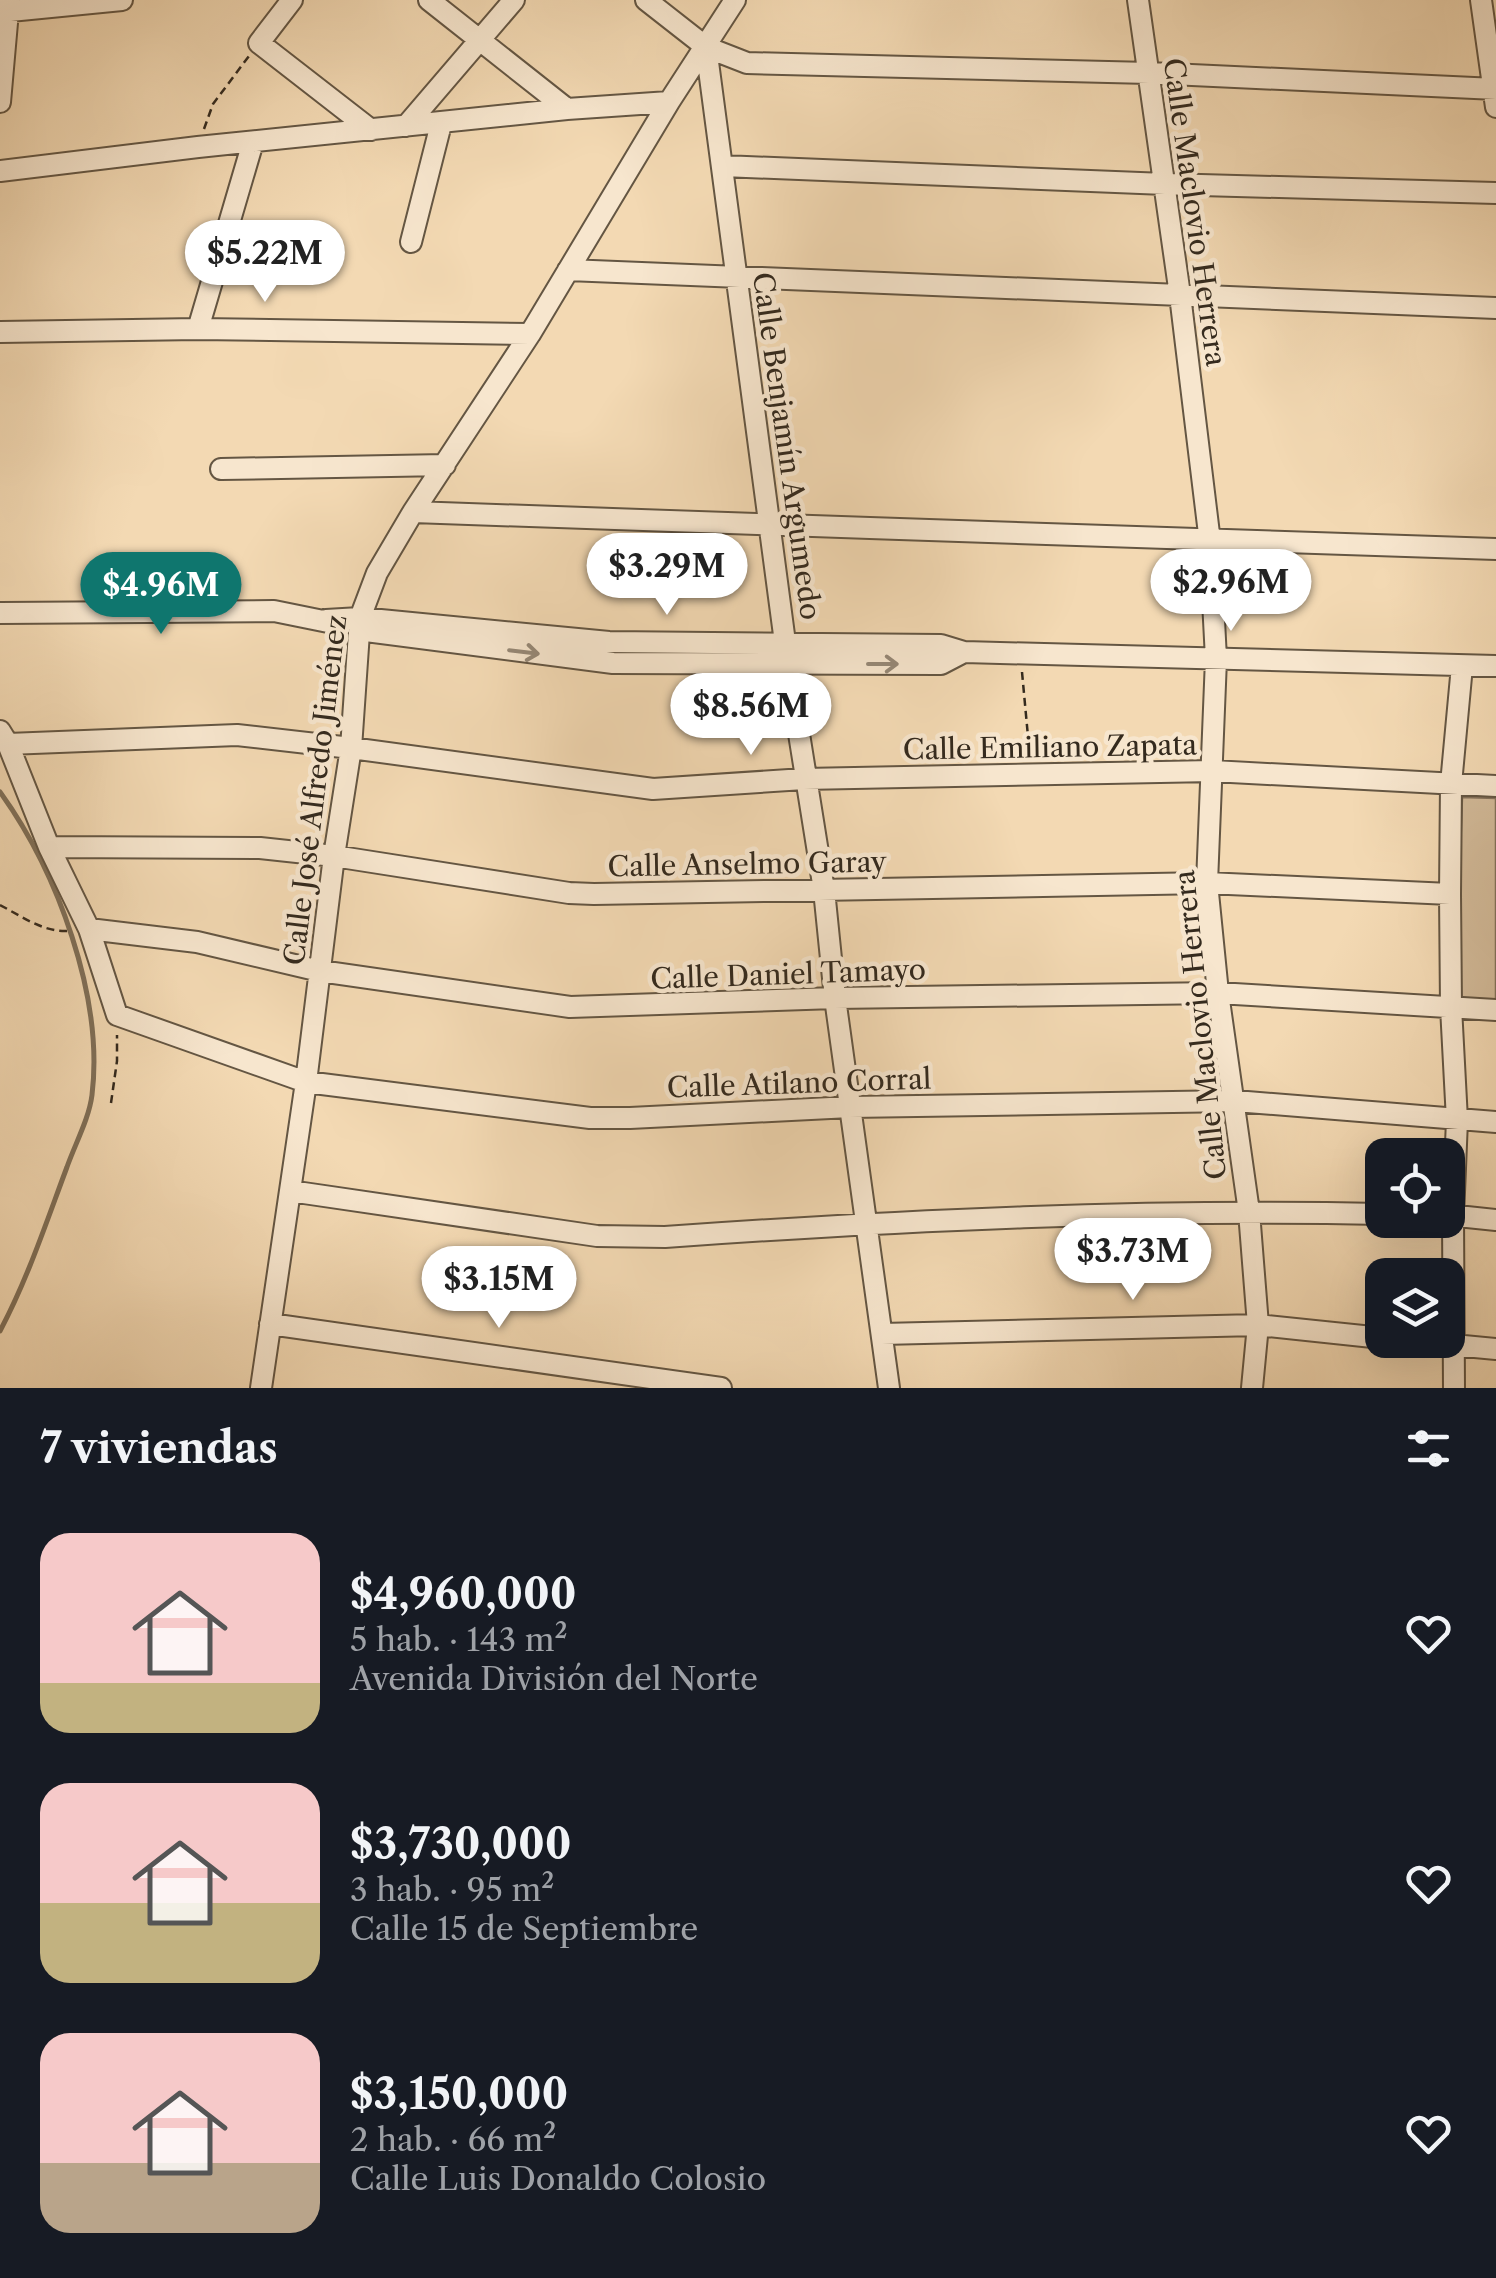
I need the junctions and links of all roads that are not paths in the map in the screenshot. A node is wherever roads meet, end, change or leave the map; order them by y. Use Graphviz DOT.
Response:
graph roads {
  1 [pos="122,0"];
  2 [pos="429,0"];
  3 [pos="514,0"];
  4 [pos="646,0"];
  5 [pos="736,0"];
  6 [pos="1138,0"];
  7 [pos="1481,0"];
  8 [pos="291,1"];
  9 [pos="6,8"];
  10 [pos="480,41"];
  11 [pos="706,46"];
  12 [pos="1149,74"];
  13 [pos="1495,95"];
  14 [pos="0,102"];
  15 [pos="669,102"];
  16 [pos="567,109"];
  17 [pos="442,124"];
  18 [pos="406,126"];
  19 [pos="372,130"];
  20 [pos="252,142"];
  21 [pos="723,166"];
  22 [pos="0,171"];
  23 [pos="1166,184"];
  24 [pos="1496,193"];
  25 [pos="412,242"];
  26 [pos="568,270"];
  27 [pos="735,275"];
  28 [pos="1180,295"];
  29 [pos="1496,308"];
  30 [pos="198,329"];
  31 [pos="0,332"];
  32 [pos="530,334"];
  33 [pos="445,465"];
  34 [pos="221,469"];
  35 [pos="414,512"];
  36 [pos="769,523"];
  37 [pos="1210,542"];
  38 [pos="1496,549"];
  39 [pos="0,614"];
  40 [pos="359,624"];
  41 [pos="787,654"];
  42 [pos="1216,658"];
  43 [pos="1462,666"];
  44 [pos="1496,666"];
  45 [pos="4,737"];
  46 [pos="351,748"];
  47 [pos="1212,771"];
  48 [pos="804,779"];
  49 [pos="1451,784"];
  50 [pos="1496,786"];
  51 [pos="49,846"];
  52 [pos="334,856"];
  53 [pos="1207,883"];
  54 [pos="824,890"];
  55 [pos="1450,894"];
  56 [pos="82,930"];
  57 [pos="320,971"];
  58 [pos="1218,993"];
  59 [pos="835,998"];
  60 [pos="1451,1007"];
  61 [pos="1496,1010"];
  62 [pos="306,1082"];
  63 [pos="1235,1101"];
  64 [pos="850,1106"];
  65 [pos="1457,1120"];
  66 [pos="1496,1122"];
  67 [pos="1456,1138"];
  68 [pos="290,1191"];
  69 [pos="1249,1212"];
  70 [pos="1365,1214"];
  71 [pos="1465,1217"];
  72 [pos="1496,1220"];
  73 [pos="866,1223"];
  74 [pos="270,1324"];
  75 [pos="1258,1325"];
  76 [pos="882,1334"];
  77 [pos="1365,1336"];
  78 [pos="1465,1347"];
  79 [pos="1496,1348"];
  80 [pos="1453,1358"];
  81 [pos="261,1388"];
  82 [pos="721,1388"];
  83 [pos="889,1388"];
  84 [pos="1252,1388"];
  85 [pos="1454,1388"];
  1 -- 9 [label="street"];
  2 -- 10 [label="street"];
  3 -- 10 [label="street"];
  4 -- 11 [label="street"];
  5 -- 11 [label="street, Calle José Alfredo Jiménez"];
  6 -- 12 [label="street, Calle Maclovio Herrera"];
  7 -- 13 [label="street"];
  8 -- 19 [label="street"];
  9 -- 14 [label="street"];
  10 -- 16 [label="street"];
  10 -- 18 [label="street"];
  11 -- 12 [label="street"];
  11 -- 15 [label="street, Calle José Alfredo Jiménez"];
  11 -- 21 [label="street, Calle Benjamín Argumedo"];
  12 -- 13 [label="street"];
  12 -- 23 [label="street, Calle Maclovio Herrera"];
  15 -- 16 [label="street"];
  15 -- 26 [label="street, Calle José Alfredo Jiménez"];
  16 -- 17 [label="street"];
  17 -- 18 [label="street"];
  17 -- 25 [label="street"];
  18 -- 19 [label="street"];
  19 -- 20 [label="street"];
  20 -- 22 [label="street"];
  20 -- 30 [label="street"];
  21 -- 23 [label="street"];
  21 -- 27 [label="street, Calle Benjamín Argumedo"];
  23 -- 24 [label="street"];
  23 -- 28 [label="street, Calle Maclovio Herrera"];
  26 -- 27 [label="street"];
  26 -- 32 [label="street, Calle José Alfredo Jiménez"];
  27 -- 28 [label="street"];
  27 -- 36 [label="street, Calle Benjamín Argumedo"];
  28 -- 29 [label="street"];
  28 -- 37 [label="street, Calle Maclovio Herrera"];
  30 -- 31 [label="street"];
  30 -- 32 [label="street"];
  32 -- 33 [label="street, Calle José Alfredo Jiménez"];
  33 -- 34 [label="street"];
  33 -- 35 [label="street, Calle José Alfredo Jiménez"];
  35 -- 36 [label="street"];
  35 -- 40 [label="street, Calle José Alfredo Jiménez"];
  36 -- 37 [label="street"];
  36 -- 41 [label="street, Calle Benjamín Argumedo"];
  37 -- 38 [label="street"];
  37 -- 42 [label="street, Calle Maclovio Herrera"];
  39 -- 40 [label="street"];
  40 -- 41 [label="street"];
  40 -- 46 [label="street, Calle José Alfredo Jiménez"];
  41 -- 42 [label="street"];
  41 -- 48 [label="street, Calle Benjamín Argumedo"];
  42 -- 43 [label="street"];
  42 -- 47 [label="street, Calle Maclovio Herrera"];
  43 -- 44 [label="street"];
  43 -- 49 [label="street"];
  45 -- 46 [label="street, Calle Emiliano Zapata"];
  45 -- 51 [label="street"];
  46 -- 48 [label="street, Calle Emiliano Zapata"];
  46 -- 52 [label="street, Calle José Alfredo Jiménez"];
  47 -- 48 [label="street, Calle Emiliano Zapata"];
  47 -- 49 [label="street, Calle Emiliano Zapata"];
  47 -- 53 [label="street, Calle Maclovio Herrera"];
  48 -- 54 [label="street, Calle Benjamín Argumedo"];
  49 -- 50 [label="street, Calle Emiliano Zapata"];
  49 -- 55 [label="street"];
  51 -- 52 [label="street, Calle Anselmo Garay"];
  51 -- 56 [label="street"];
  52 -- 54 [label="street, Calle Anselmo Garay"];
  52 -- 57 [label="street, Calle José Alfredo Jiménez"];
  53 -- 54 [label="street, Calle Anselmo Garay"];
  53 -- 55 [label="street, Calle Anselmo Garay"];
  53 -- 58 [label="street, Calle Maclovio Herrera"];
  54 -- 59 [label="street, Calle Benjamín Argumedo"];
  55 -- 60 [label="street"];
  56 -- 57 [label="street, Calle Daniel Tamayo"];
  56 -- 62 [label="street, Calle Atilano Corral"];
  57 -- 59 [label="street, Calle Daniel Tamayo"];
  57 -- 62 [label="street, Calle José Alfredo Jiménez"];
  58 -- 59 [label="street, Calle Daniel Tamayo"];
  58 -- 60 [label="street, Calle Daniel Tamayo"];
  58 -- 63 [label="street, Calle Maclovio Herrera"];
  59 -- 64 [label="street, Calle Benjamín Argumedo"];
  60 -- 61 [label="street, Calle Daniel Tamayo"];
  60 -- 65 [label="street"];
  62 -- 64 [label="street, Calle Atilano Corral"];
  62 -- 68 [label="street, Calle José Alfredo Jiménez"];
  63 -- 64 [label="street, Calle Atilano Corral"];
  63 -- 65 [label="street, Calle Atilano Corral"];
  63 -- 69 [label="street, Calle Maclovio Herrera"];
  64 -- 73 [label="street, Calle Benjamín Argumedo"];
  65 -- 66 [label="street, Calle Atilano Corral"];
  65 -- 67 [label="street"];
  68 -- 73 [label="street"];
  68 -- 74 [label="street, Calle José Alfredo Jiménez"];
  69 -- 70 [label="street"];
  69 -- 73 [label="street"];
  69 -- 75 [label="street, Calle Maclovio Herrera"];
  71 -- 72 [label="street"];
  73 -- 76 [label="street, Calle Benjamín Argumedo"];
  74 -- 81 [label="street, Calle José Alfredo Jiménez"];
  74 -- 82 [label="street"];
  75 -- 76 [label="street"];
  75 -- 77 [label="street"];
  75 -- 84 [label="street, Calle Maclovio Herrera"];
  76 -- 83 [label="street, Calle Benjamín Argumedo"];
  78 -- 79 [label="street"];
  80 -- 85 [label="street"];
}
